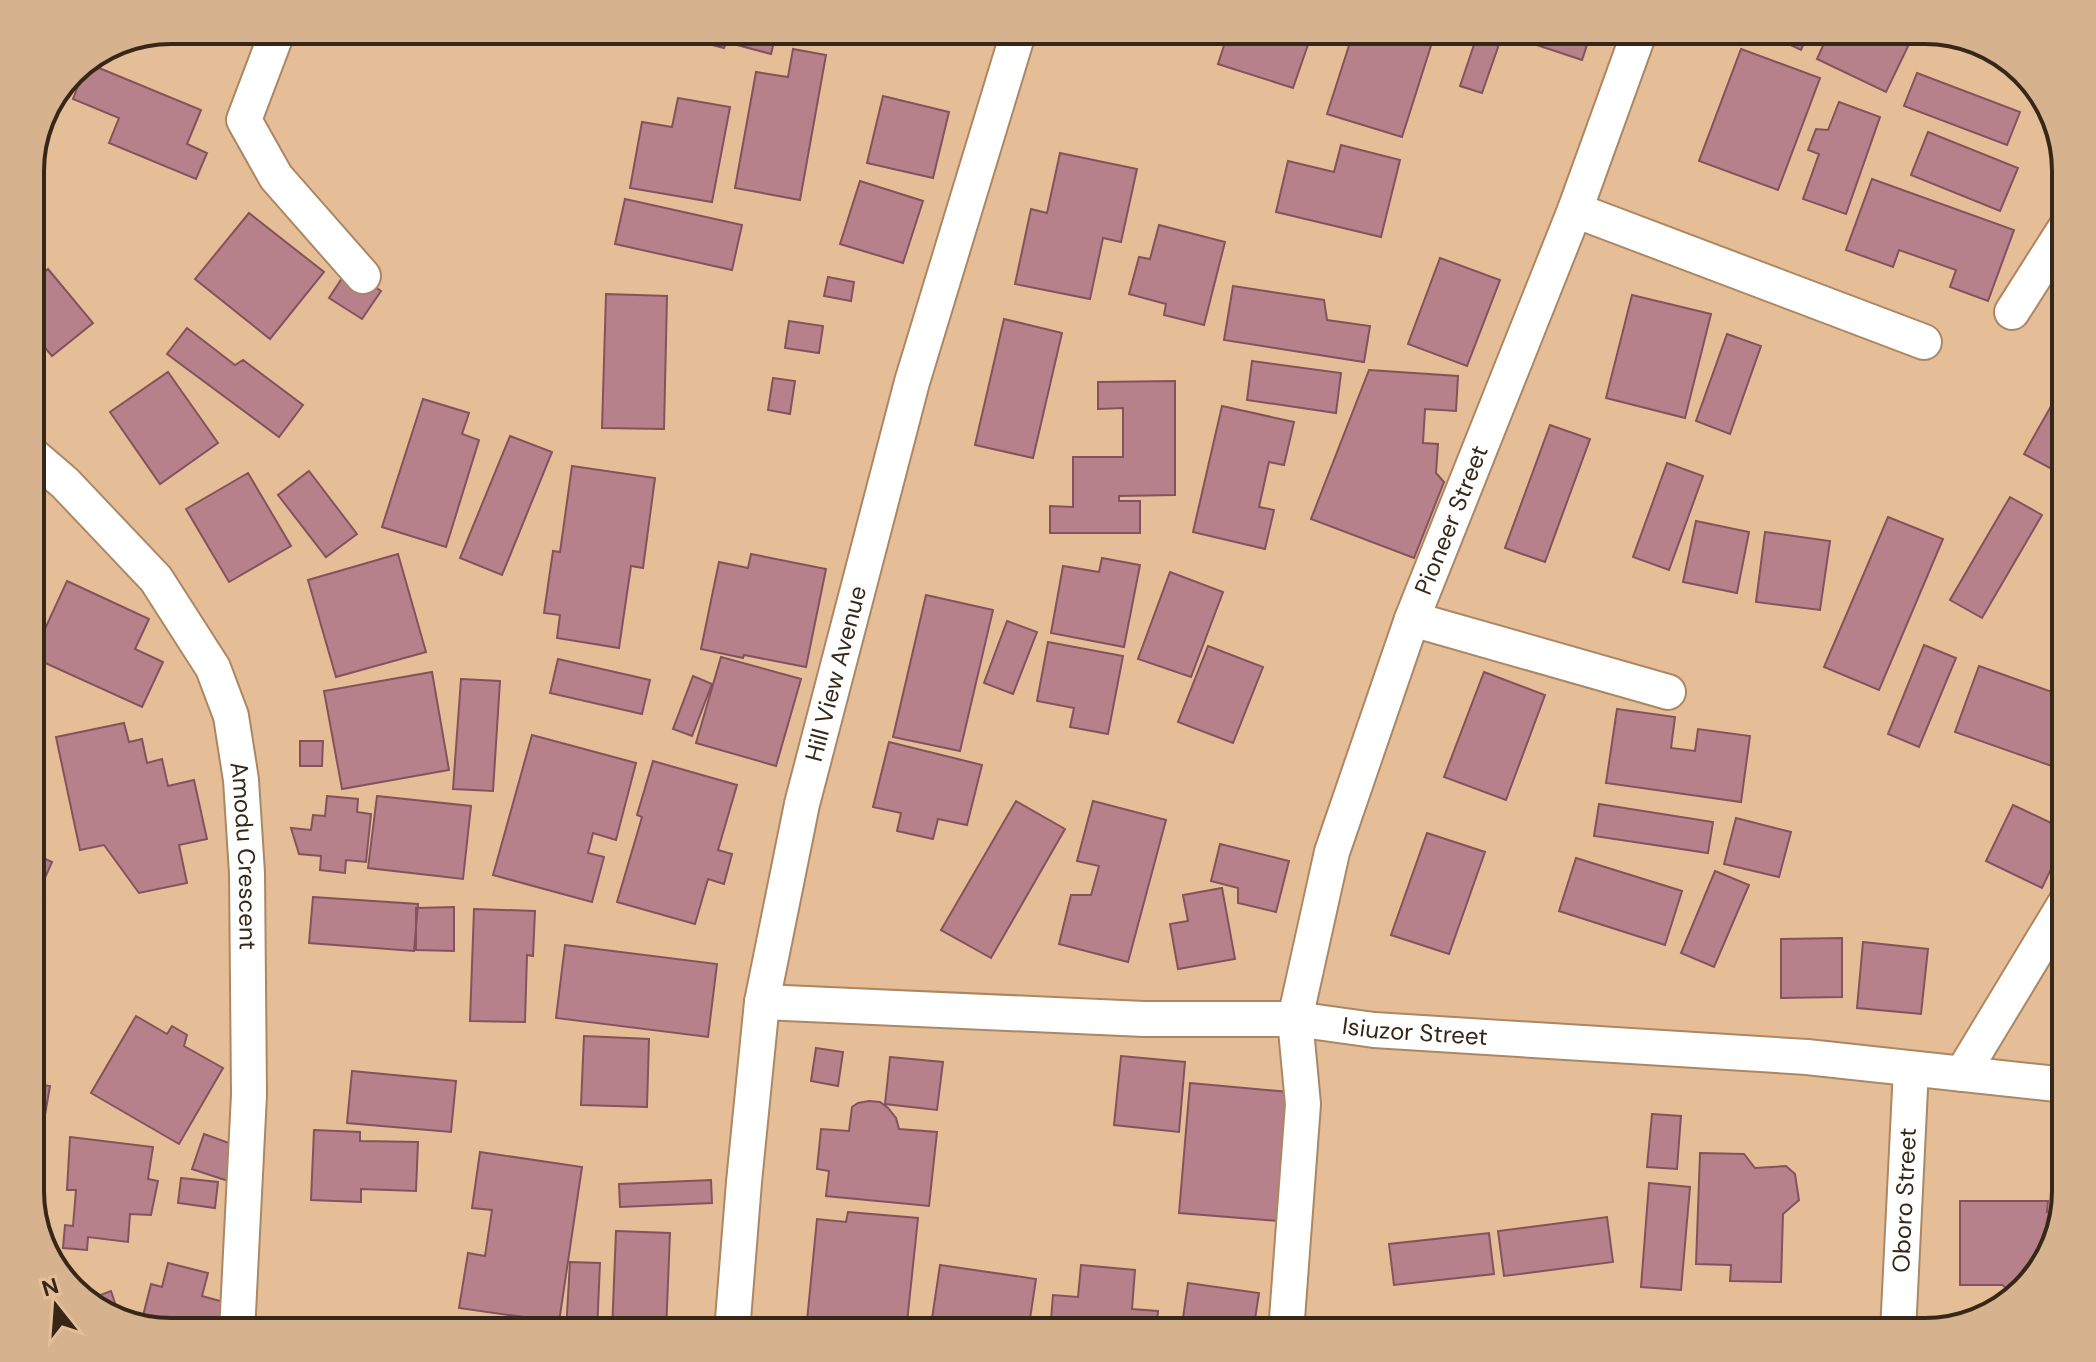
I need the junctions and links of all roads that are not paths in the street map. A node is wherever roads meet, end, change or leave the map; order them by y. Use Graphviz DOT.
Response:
graph roads {
  1 [pos="273,44"];
  2 [pos="1015,44"];
  3 [pos="1635,44"];
  4 [pos="1575,210"];
  5 [pos="2052,249"];
  6 [pos="363,276"];
  7 [pos="2012,312"];
  8 [pos="1924,342"];
  9 [pos="44,465"];
  10 [pos="1412,619"];
  11 [pos="1668,692"];
  12 [pos="2052,925"];
  13 [pos="762,1002"];
  14 [pos="1295,1019"];
  15 [pos="1911,1069"];
  16 [pos="1962,1074"];
  17 [pos="2052,1084"];
  18 [pos="238,1318"];
  19 [pos="733,1318"];
  20 [pos="1287,1318"];
  21 [pos="1899,1318"];
  1 -- 6 [label="street"];
  2 -- 13 [label="street, Hill View Avenue"];
  3 -- 4 [label="street, Pioneer Street"];
  4 -- 8 [label="street"];
  4 -- 10 [label="street, Pioneer Street"];
  5 -- 7 [label="street"];
  9 -- 18 [label="street, Amodu Crescent"];
  10 -- 11 [label="street"];
  10 -- 14 [label="street, Pioneer Street"];
  12 -- 16 [label="street"];
  13 -- 14 [label="street, Isiuzor Street"];
  13 -- 19 [label="street, Hill View Avenue"];
  14 -- 15 [label="street, Isiuzor Street"];
  14 -- 20 [label="street, Pioneer Street"];
  15 -- 16 [label="street, Isiuzor Street"];
  15 -- 21 [label="street, Oboro Street"];
  16 -- 17 [label="street, Isiuzor Street"];
}
